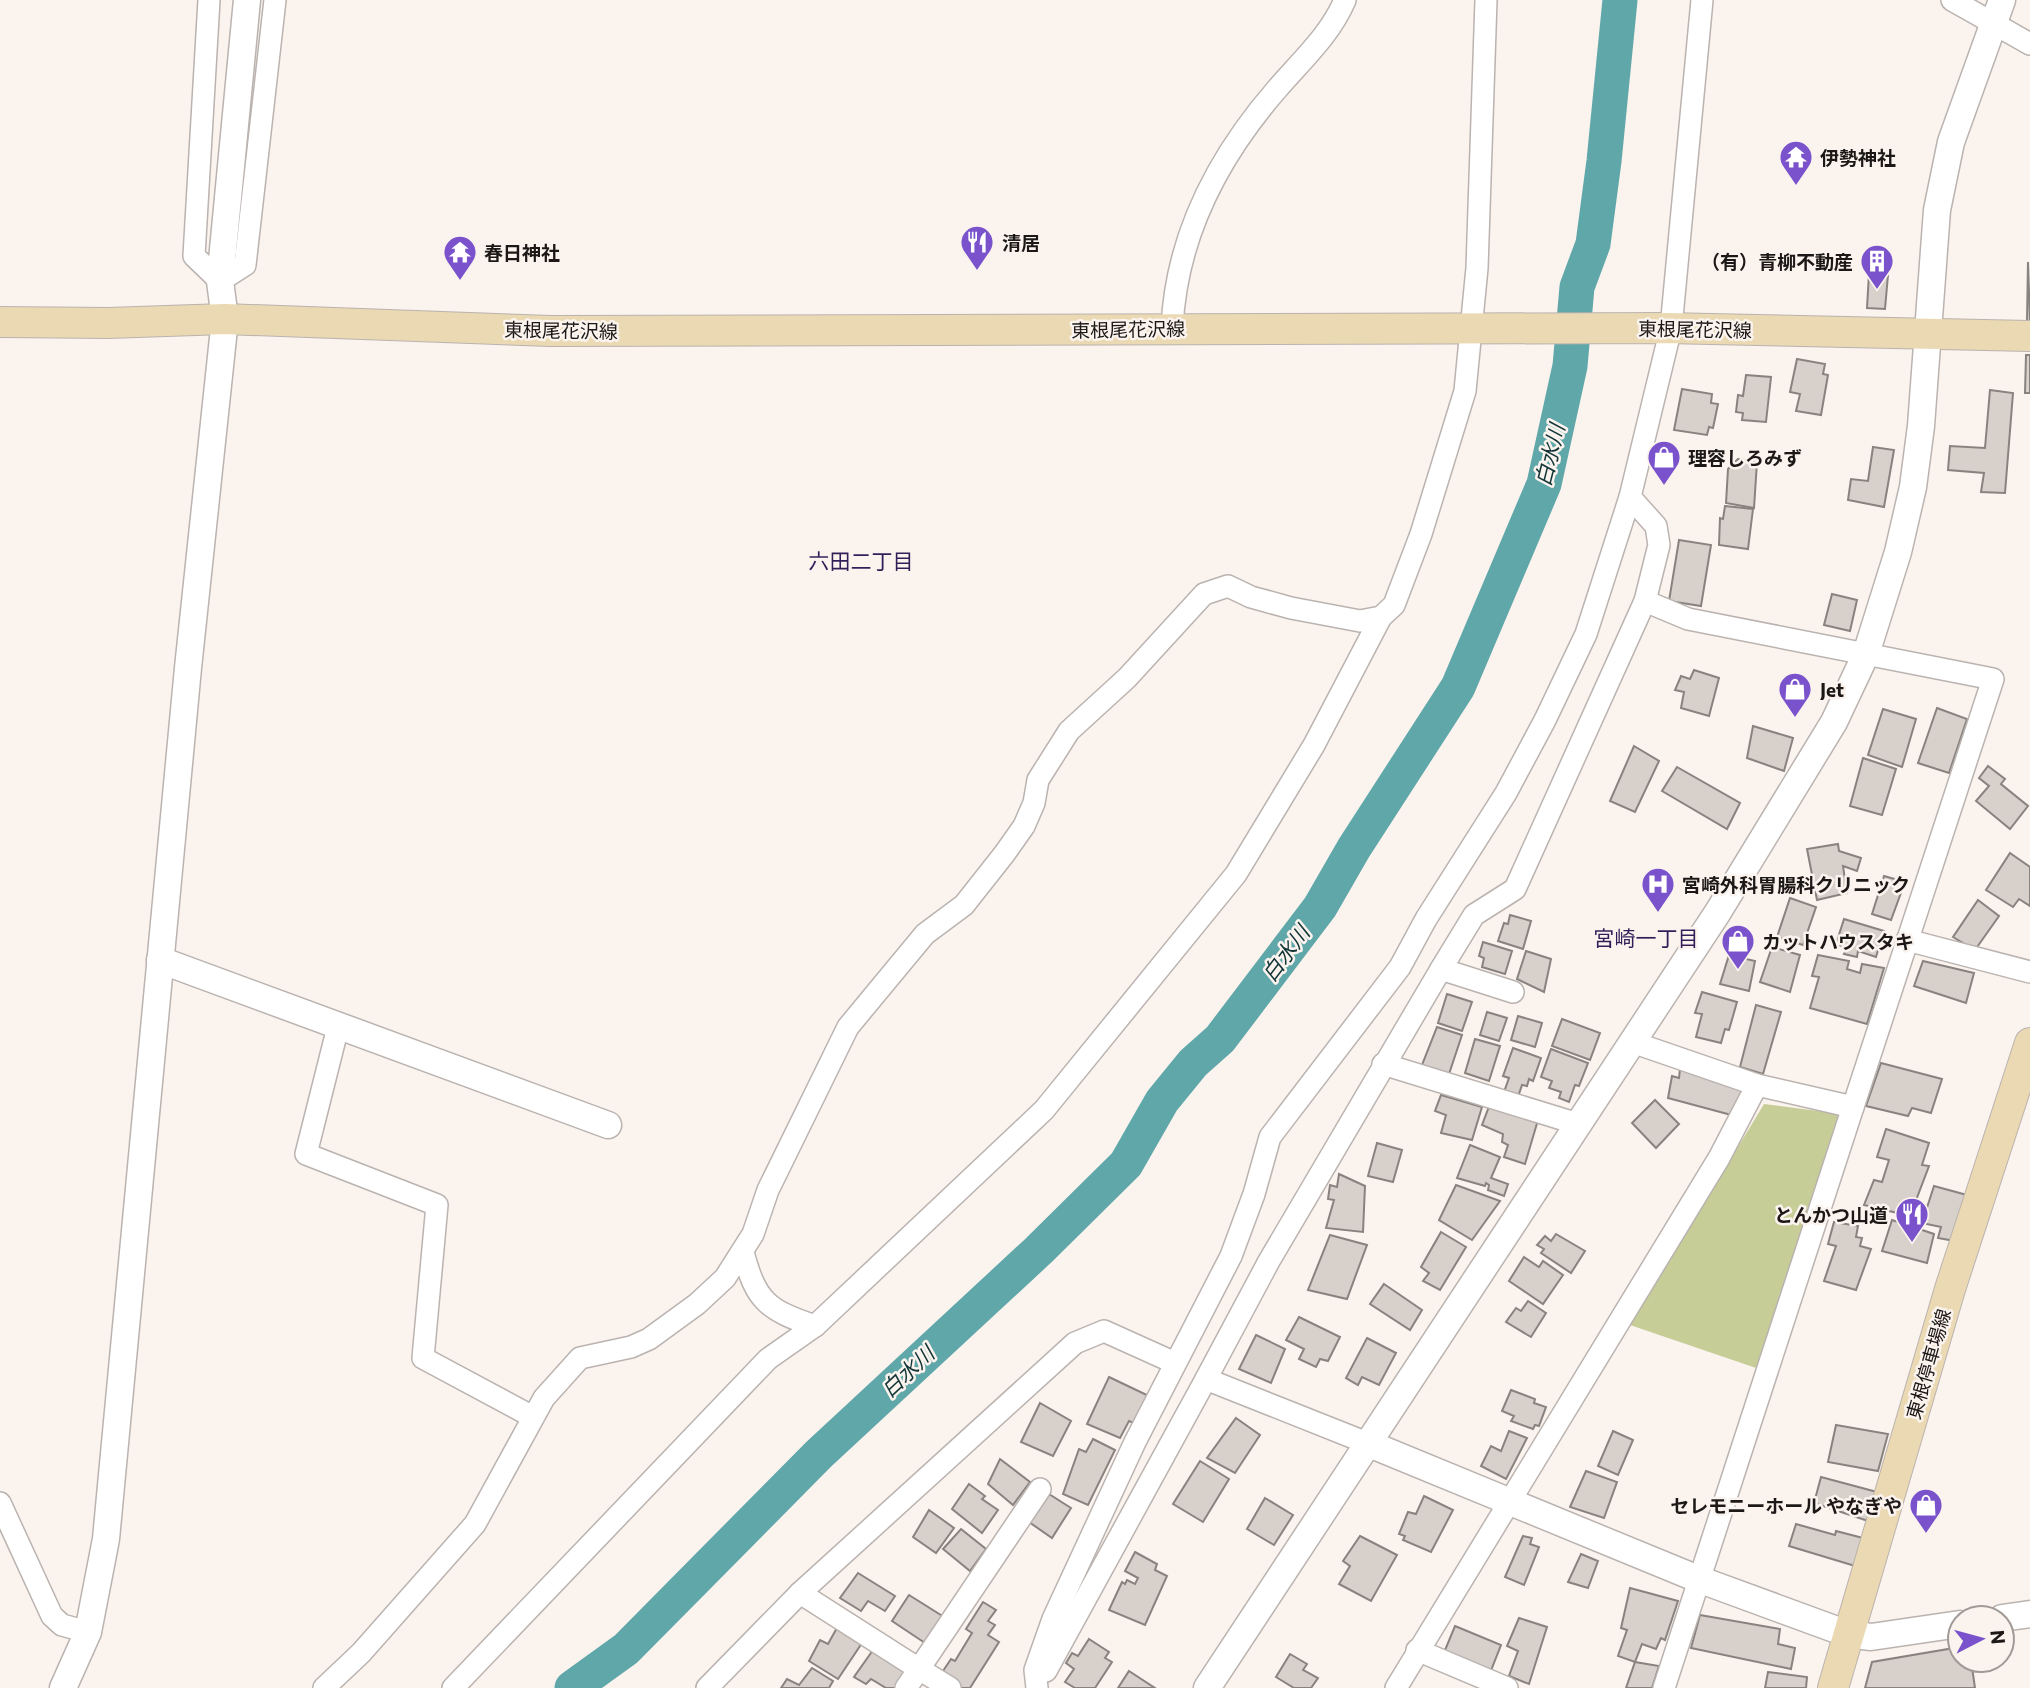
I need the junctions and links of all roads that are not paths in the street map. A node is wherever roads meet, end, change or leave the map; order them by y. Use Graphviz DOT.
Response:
graph roads {
  1 [pos="209,0"];
  2 [pos="247,0"];
  3 [pos="275,0"];
  4 [pos="1345,0"];
  5 [pos="1486,0"];
  6 [pos="1702,0"];
  7 [pos="1952,0"];
  8 [pos="1997,12"];
  9 [pos="2030,44"];
  10 [pos="220,281"];
  11 [pos="225,319"];
  12 [pos="0,322"];
  13 [pos="1172,328"];
  14 [pos="1475,328"];
  15 [pos="1668,328"];
  16 [pos="1927,333"];
  17 [pos="2030,336"];
  18 [pos="1630,497"];
  19 [pos="1645,601"];
  20 [pos="1381,617"];
  21 [pos="1866,654"];
  22 [pos="1907,940"];
  23 [pos="160,960"];
  24 [pos="1441,969"];
  25 [pos="2030,972"];
  26 [pos="1513,992"];
  27 [pos="338,1027"];
  28 [pos="1632,1042"];
  29 [pos="2030,1043"];
  30 [pos="1383,1064"];
  31 [pos="1757,1085"];
  32 [pos="1853,1107"];
  33 [pos="1578,1124"];
  34 [pos="608,1125"];
  35 [pos="743,1252"];
  36 [pos="815,1326"];
  37 [pos="1175,1363"];
  38 [pos="1206,1378"];
  39 [pos="533,1417"];
  40 [pos="1367,1443"];
  41 [pos="1040,1489"];
  42 [pos="0,1503"];
  43 [pos="1509,1503"];
  44 [pos="1698,1579"];
  45 [pos="800,1594"];
  46 [pos="1946,1626"];
  47 [pos="88,1632"];
  48 [pos="1848,1634"];
  49 [pos="1417,1650"];
  50 [pos="919,1669"];
  51 [pos="71,1683"];
  52 [pos="324,1688"];
  53 [pos="453,1688"];
  54 [pos="707,1688"];
  55 [pos="905,1688"];
  56 [pos="950,1688"];
  57 [pos="1037,1688"];
  58 [pos="1207,1688"];
  59 [pos="1396,1688"];
  60 [pos="1507,1688"];
  61 [pos="1664,1688"];
  62 [pos="1833,1688"];
  1 -- 10 [label="street"];
  2 -- 10 [label="street"];
  3 -- 10 [label="street"];
  4 -- 13 [label="street"];
  5 -- 14 [label="street"];
  6 -- 15 [label="street"];
  7 -- 8 [label="street"];
  8 -- 9 [label="street"];
  8 -- 16 [label="street"];
  10 -- 11 [label="street"];
  11 -- 12 [label="main road, 東根尾花沢線"];
  11 -- 13 [label="main road, 東根尾花沢線"];
  11 -- 23 [label="street"];
  13 -- 14 [label="main road, 東根尾花沢線"];
  14 -- 15 [label="main road, 東根尾花沢線"];
  14 -- 20 [label="street"];
  15 -- 16 [label="main road, 東根尾花沢線"];
  15 -- 18 [label="street"];
  16 -- 17 [label="main road, 東根尾花沢線"];
  16 -- 21 [label="street"];
  18 -- 19 [label="street"];
  18 -- 37 [label="street"];
  19 -- 21 [label="street"];
  19 -- 24 [label="street"];
  20 -- 35 [label="street"];
  20 -- 36 [label="street"];
  21 -- 22 [label="street"];
  21 -- 28 [label="street"];
  22 -- 25 [label="street"];
  22 -- 32 [label="street"];
  23 -- 27 [label="street"];
  23 -- 47 [label="street"];
  24 -- 26 [label="street"];
  24 -- 30 [label="street"];
  27 -- 34 [label="street"];
  27 -- 39 [label="street"];
  28 -- 31 [label="street"];
  28 -- 33 [label="street"];
  29 -- 48 [label="main road, 東根停車場線"];
  30 -- 33 [label="street"];
  30 -- 38 [label="street"];
  31 -- 32 [label="street"];
  31 -- 43 [label="street"];
  32 -- 44 [label="street"];
  33 -- 40 [label="street"];
  35 -- 36 [label="street"];
  35 -- 39 [label="street"];
  36 -- 53 [label="street"];
  37 -- 45 [label="street"];
  37 -- 57 [label="street"];
  38 -- 40 [label="street"];
  38 -- 57 [label="street"];
  39 -- 52 [label="street"];
  40 -- 43 [label="street"];
  40 -- 58 [label="street"];
  41 -- 50 [label="street"];
  42 -- 47 [label="street"];
  43 -- 44 [label="street"];
  43 -- 49 [label="street"];
  44 -- 48 [label="street"];
  44 -- 61 [label="street"];
  45 -- 50 [label="street"];
  45 -- 54 [label="street"];
  46 -- 48 [label="street"];
  47 -- 51 [label="street"];
  48 -- 62 [label="main road, 東根停車場線"];
  49 -- 59 [label="street"];
  49 -- 60 [label="street"];
  50 -- 55 [label="street"];
  50 -- 56 [label="street"];
}
